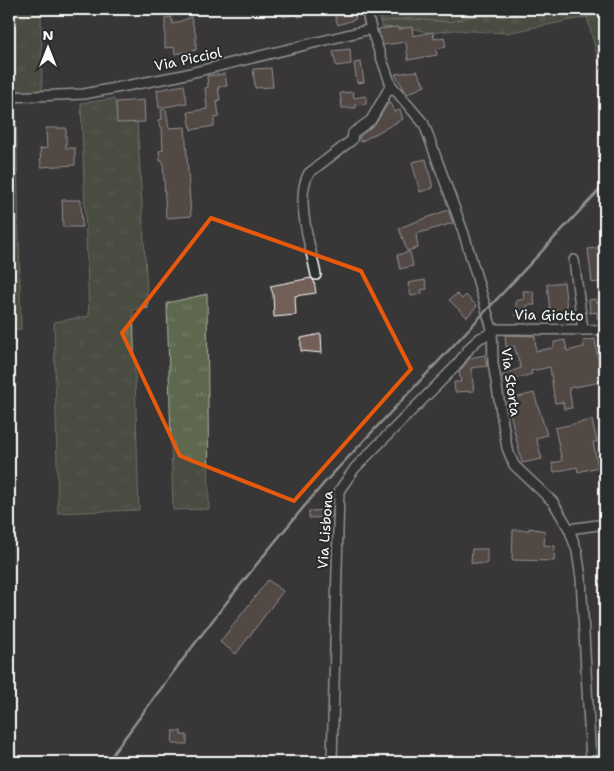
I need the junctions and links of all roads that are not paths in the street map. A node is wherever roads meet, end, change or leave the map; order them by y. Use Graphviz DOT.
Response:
graph roads {
  1 [pos="366,9"];
  2 [pos="371,30"];
  3 [pos="391,85"];
  4 [pos="9,97"];
  5 [pos="574,260"];
  6 [pos="316,275"];
  7 [pos="583,330"];
  8 [pos="605,330"];
  9 [pos="492,331"];
  10 [pos="605,524"];
  11 [pos="569,529"];
  12 [pos="332,762"];
  13 [pos="591,762"];
  1 -- 2 [label="street, Via Storta"];
  2 -- 3 [label="street, Via Storta"];
  2 -- 4 [label="street, Via Picciol"];
  3 -- 6 [label="street"];
  3 -- 9 [label="street, Via Storta"];
  5 -- 7 [label="street"];
  7 -- 8 [label="street, Via Giotto"];
  7 -- 9 [label="street, Via Giotto"];
  9 -- 11 [label="street, Via Storta"];
  9 -- 12 [label="street, Via Lisbona"];
  10 -- 11 [label="street"];
  11 -- 13 [label="street, Via Storta"];
}
